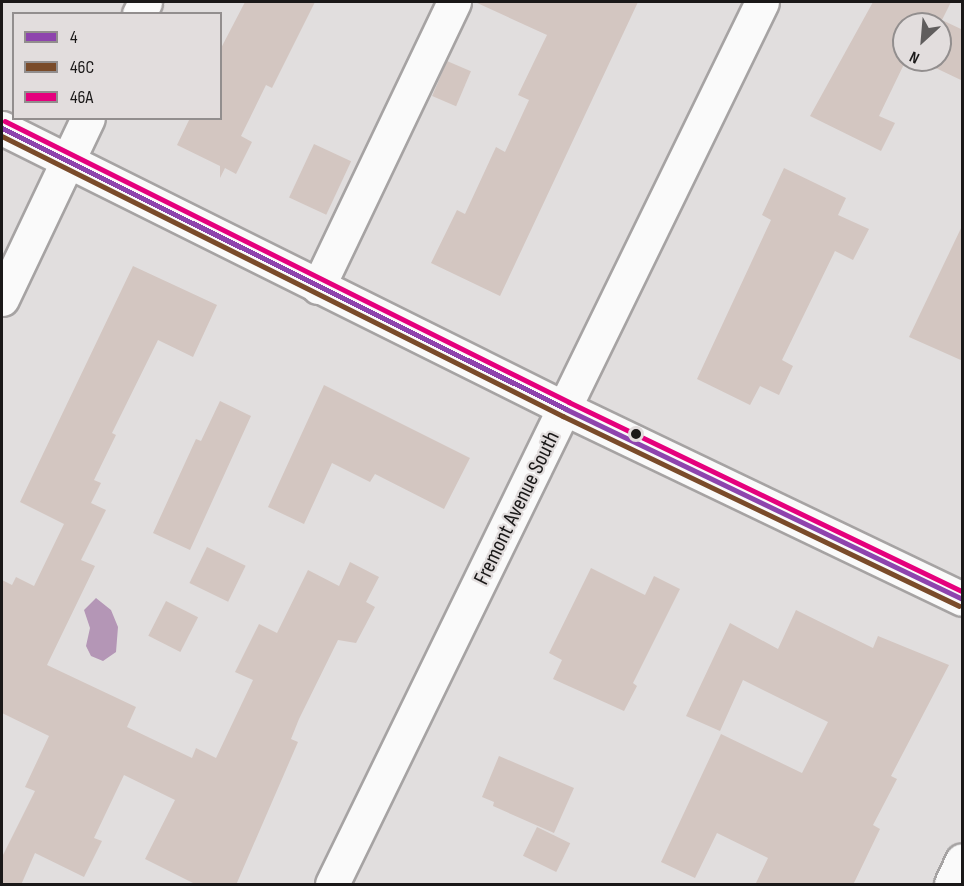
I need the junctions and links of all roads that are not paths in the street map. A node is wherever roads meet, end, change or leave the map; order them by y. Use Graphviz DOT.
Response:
graph roads {
  1 [pos="454,2"];
  2 [pos="762,2"];
  3 [pos="87,120"];
  4 [pos="2,128"];
  5 [pos="67,163"];
  6 [pos="318,286"];
  7 [pos="2,299"];
  8 [pos="566,409"];
  9 [pos="963,599"];
  10 [pos="963,860"];
  11 [pos="332,885"];
  12 [pos="951,885"];
  1 -- 6 [label="street"];
  2 -- 8 [label="street, Fremont Avenue South"];
  3 -- 5 [label="street"];
  4 -- 5 [label="street"];
  5 -- 6 [label="street"];
  5 -- 7 [label="street"];
  6 -- 8 [label="street"];
  8 -- 9 [label="street"];
  8 -- 11 [label="street, Fremont Avenue South"];
  10 -- 12 [label="street"];
}
